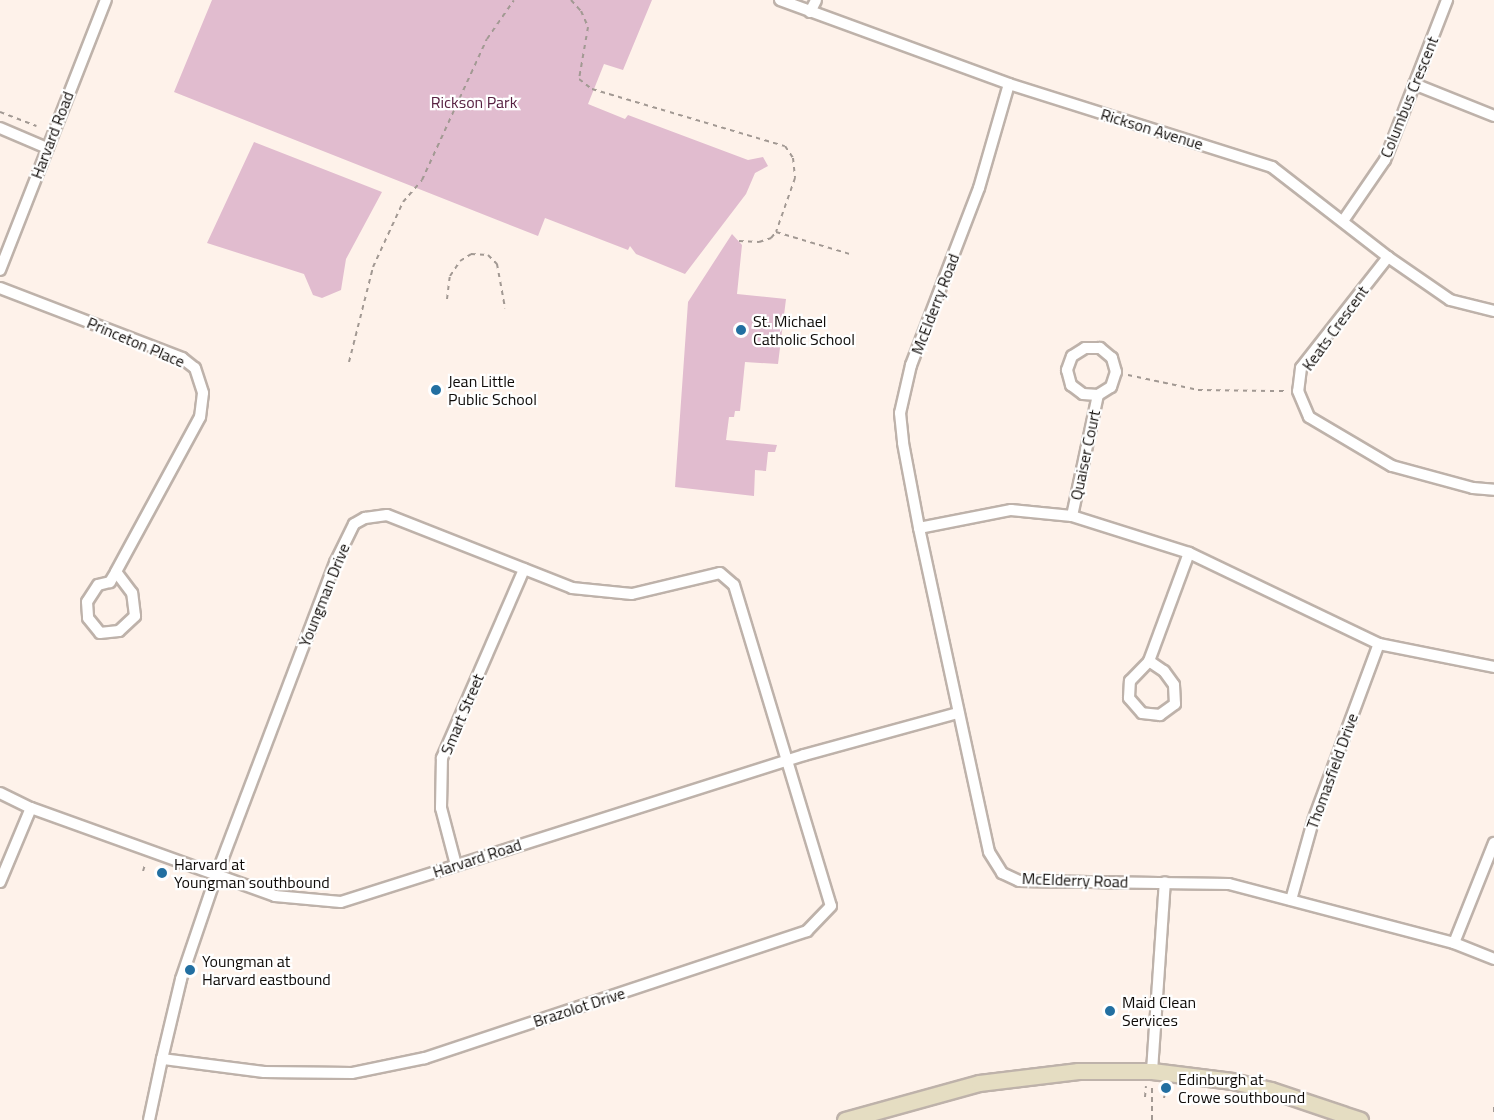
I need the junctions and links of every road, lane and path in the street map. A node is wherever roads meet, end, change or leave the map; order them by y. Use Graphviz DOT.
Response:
graph roads {
  1 [pos="106,0"];
  2 [pos="514,0"];
  3 [pos="571,0"];
  4 [pos="780,0"];
  5 [pos="816,0"];
  6 [pos="1448,0"];
  7 [pos="810,12"];
  8 [pos="1009,84"];
  9 [pos="1413,84"];
  10 [pos="0,112"];
  11 [pos="1494,116"];
  12 [pos="36,126"];
  13 [pos="0,128"];
  14 [pos="47,148"];
  15 [pos="1343,221"];
  16 [pos="776,232"];
  17 [pos="738,241"];
  18 [pos="853,255"];
  19 [pos="1388,257"];
  20 [pos="0,270"];
  21 [pos="0,288"];
  22 [pos="447,299"];
  23 [pos="505,308"];
  24 [pos="1494,311"];
  25 [pos="349,362"];
  26 [pos="1116,372"];
  27 [pos="1298,391"];
  28 [pos="1098,395"];
  29 [pos="1494,490"];
  30 [pos="1072,516"];
  31 [pos="919,528"];
  32 [pos="1189,553"];
  33 [pos="524,569"];
  34 [pos="116,572"];
  35 [pos="1379,644"];
  36 [pos="1149,661"];
  37 [pos="1494,667"];
  38 [pos="958,712"];
  39 [pos="788,760"];
  40 [pos="0,794"];
  41 [pos="31,808"];
  42 [pos="1494,843"];
  43 [pos="456,865"];
  44 [pos="145,866"];
  45 [pos="142,872"];
  46 [pos="162,873"];
  47 [pos="216,876"];
  48 [pos="159,878"];
  49 [pos="0,882"];
  50 [pos="1165,882"];
  51 [pos="1291,900"];
  52 [pos="1454,943"];
  53 [pos="1494,959"];
  54 [pos="162,1059"];
  55 [pos="1152,1071"];
  56 [pos="1146,1086"];
  57 [pos="1166,1088"];
  58 [pos="1145,1097"];
  59 [pos="1164,1098"];
  60 [pos="1494,1107"];
  61 [pos="1494,1116"];
  62 [pos="149,1120"];
  63 [pos="845,1120"];
  64 [pos="1152,1120"];
  65 [pos="1360,1120"];
  1 -- 14 [label="street, Harvard Road"];
  2 -- 25 [label="path"];
  3 -- 16 [label="path"];
  4 -- 7 [label="street, Rickson Avenue"];
  5 -- 7 [label="street"];
  6 -- 9 [label="street, Columbus Crescent"];
  7 -- 8 [label="street, Rickson Avenue"];
  8 -- 15 [label="street, Rickson Avenue"];
  8 -- 31 [label="street, McElderry Road"];
  9 -- 11 [label="street"];
  9 -- 15 [label="street, Columbus Crescent"];
  10 -- 12 [label="path"];
  13 -- 14 [label="street"];
  14 -- 20 [label="street, Harvard Road"];
  15 -- 19 [label="street, Rickson Avenue"];
  16 -- 17 [label="path"];
  16 -- 18 [label="path"];
  19 -- 24 [label="street, Rickson Avenue"];
  19 -- 27 [label="street, Keats Crescent"];
  21 -- 34 [label="street, Princeton Place"];
  22 -- 23 [label="path"];
  26 -- 27 [label="path"];
  26 -- 28 [label="street, Quaiser Court"];
  26 -- 28 [label="street, Quaiser Court"];
  27 -- 29 [label="street, Keats Crescent"];
  28 -- 30 [label="street, Quaiser Court"];
  30 -- 31 [label="street"];
  30 -- 32 [label="street"];
  31 -- 38 [label="street, McElderry Road"];
  32 -- 35 [label="street"];
  32 -- 36 [label="street"];
  33 -- 39 [label="street, Youngman Drive"];
  33 -- 43 [label="street, Smart Street"];
  33 -- 47 [label="street, Youngman Drive"];
  34 -- 34 [label="street, Princeton Place"];
  35 -- 37 [label="street"];
  35 -- 51 [label="street, Thomasfield Drive"];
  36 -- 36 [label="street"];
  38 -- 39 [label="street, Harvard Road"];
  38 -- 50 [label="street, McElderry Road"];
  39 -- 43 [label="street, Harvard Road"];
  39 -- 54 [label="street, Brazolot Drive"];
  40 -- 41 [label="street, Harvard Road"];
  41 -- 47 [label="street, Harvard Road"];
  41 -- 49 [label="street"];
  42 -- 52 [label="street"];
  43 -- 47 [label="street, Harvard Road"];
  44 -- 45 [label="path"];
  46 -- 48 [label="path"];
  47 -- 54 [label="street, Youngman Drive"];
  50 -- 51 [label="street, McElderry Road"];
  50 -- 55 [label="street"];
  51 -- 52 [label="street, McElderry Road"];
  52 -- 53 [label="street, McElderry Road"];
  54 -- 62 [label="street, Youngman Drive"];
  55 -- 63 [label="main road"];
  55 -- 64 [label="path"];
  55 -- 65 [label="main road"];
  56 -- 58 [label="path"];
  57 -- 59 [label="path"];
  60 -- 61 [label="path"];
}
